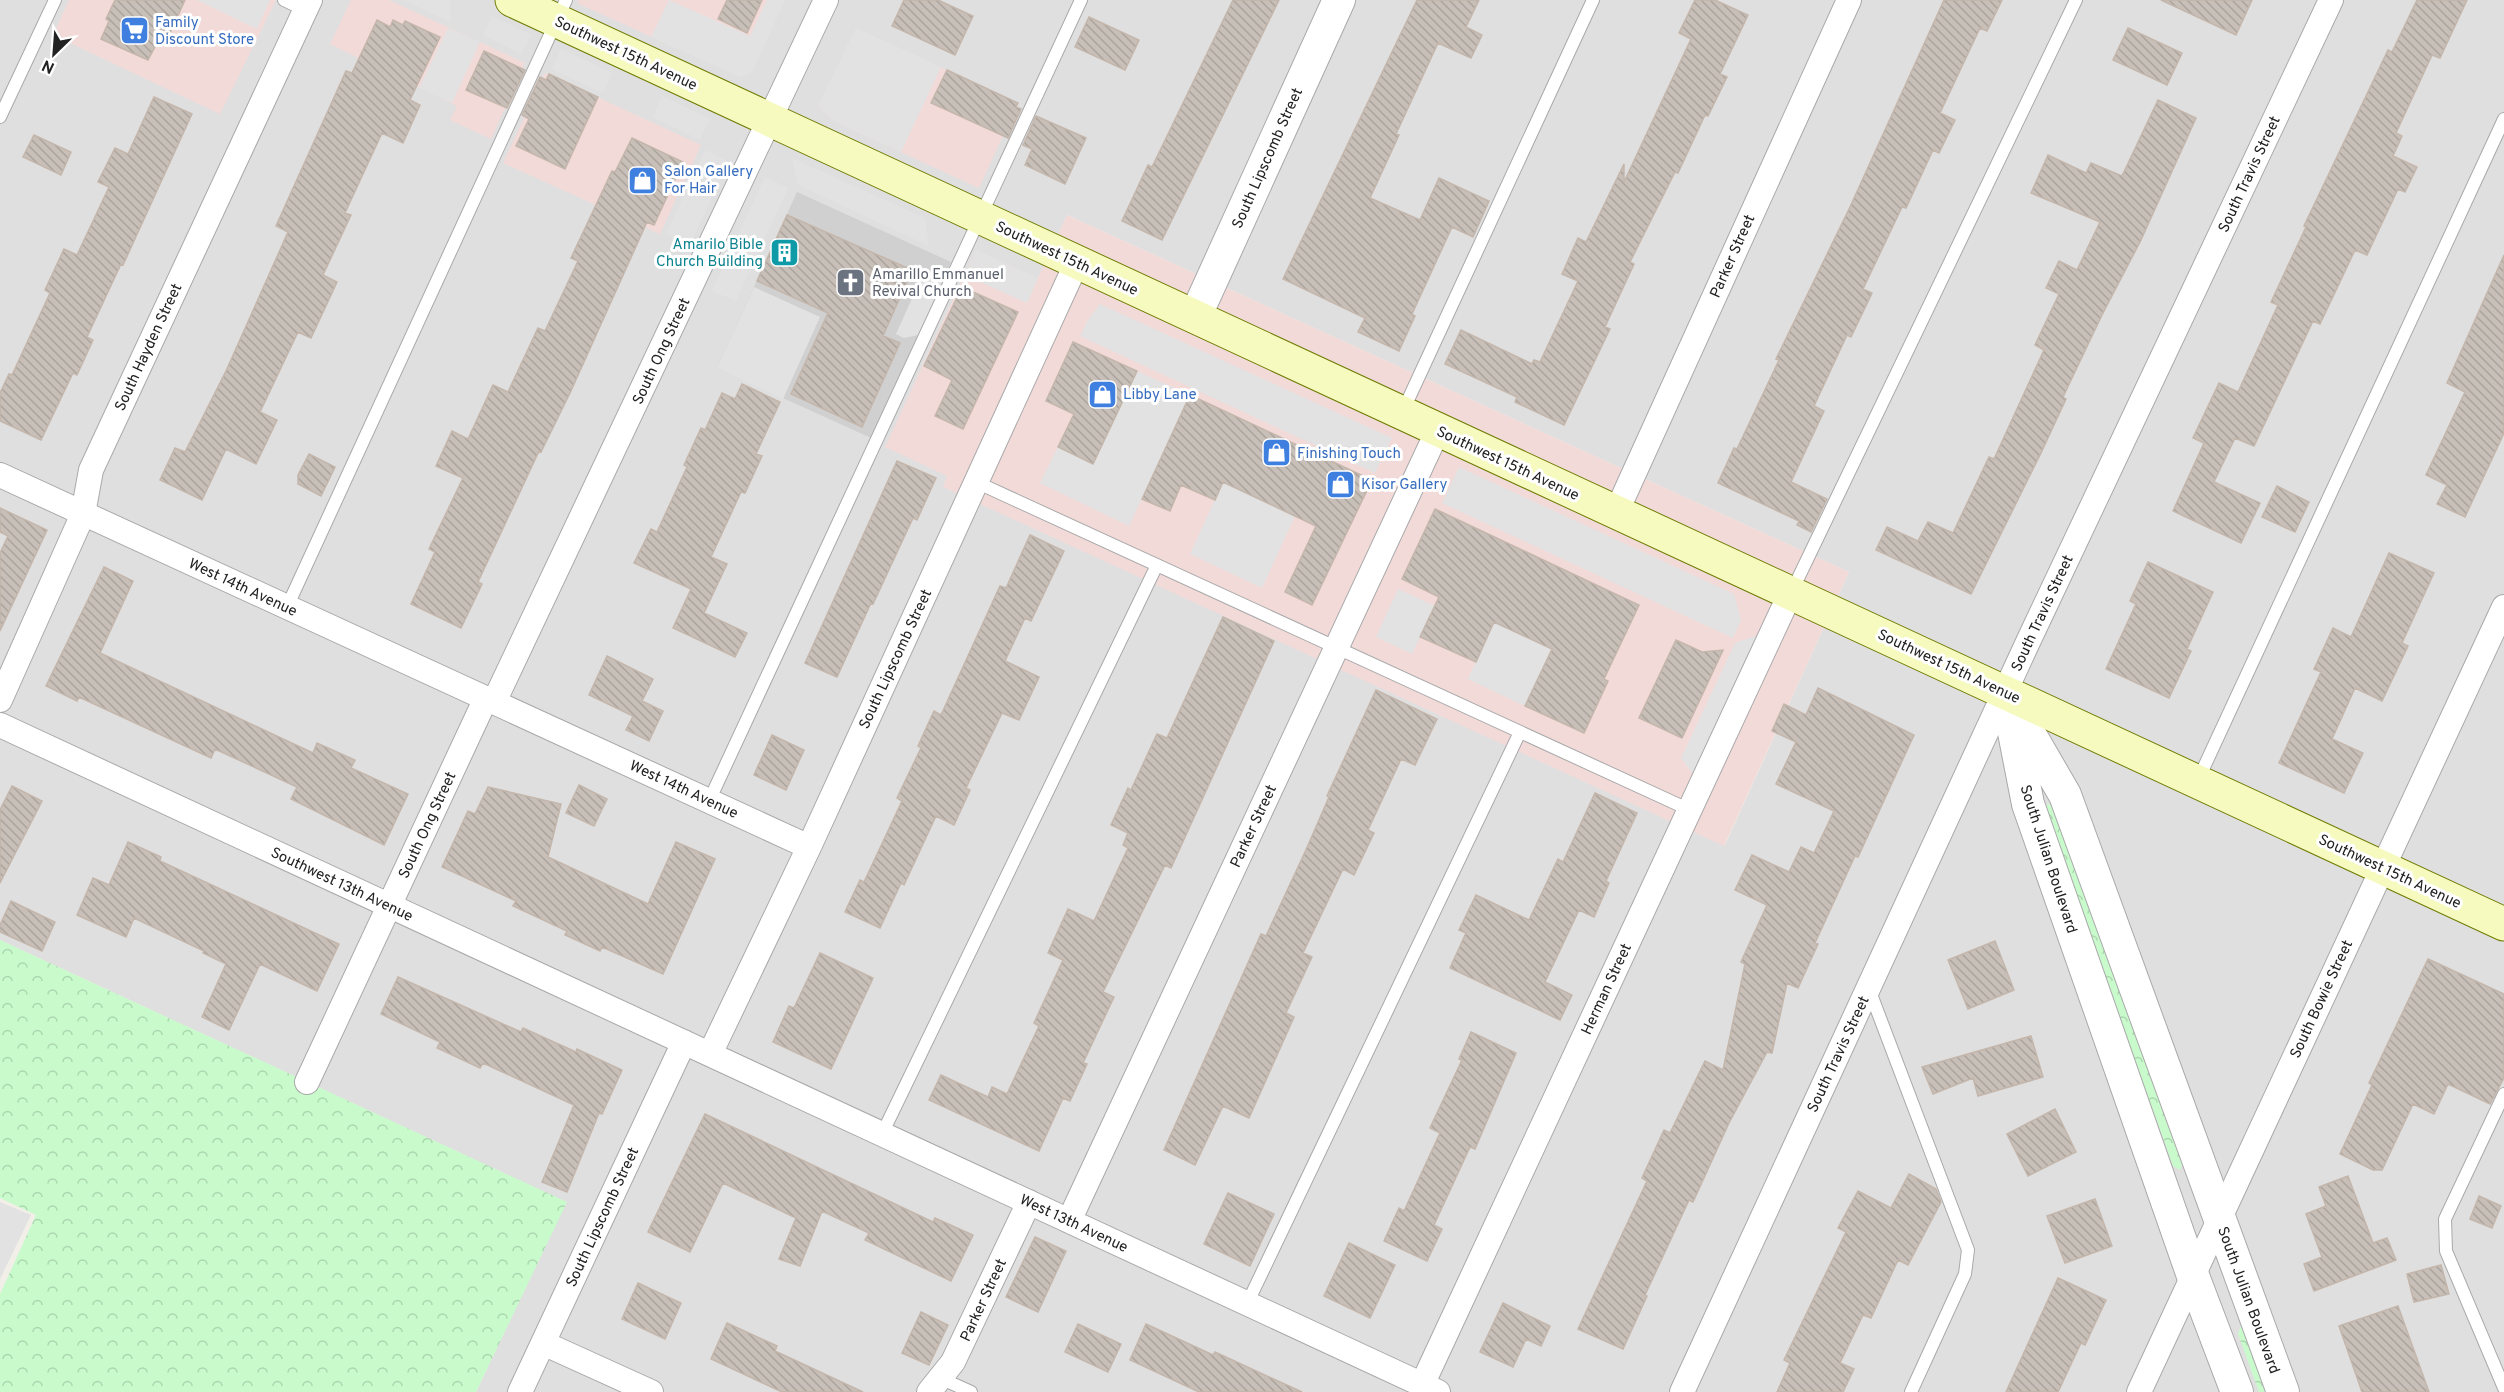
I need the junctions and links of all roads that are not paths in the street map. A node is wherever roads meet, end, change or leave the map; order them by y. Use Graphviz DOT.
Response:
graph roads {
  1 [pos="55,0"];
  2 [pos="512,0"];
  3 [pos="826,0"];
  4 [pos="1081,0"];
  5 [pos="1339,0"];
  6 [pos="1593,0"];
  7 [pos="1849,0"];
  8 [pos="2076,0"];
  9 [pos="2331,0"];
  10 [pos="299,3"];
  11 [pos="561,10"];
  12 [pos="0,117"];
  13 [pos="2504,119"];
  14 [pos="770,120"];
  15 [pos="981,218"];
  16 [pos="1077,262"];
  17 [pos="1195,317"];
  18 [pos="1402,413"];
  19 [pos="1438,430"];
  20 [pos="0,475"];
  21 [pos="976,482"];
  22 [pos="1616,513"];
  23 [pos="83,514"];
  24 [pos="1157,565"];
  25 [pos="1790,594"];
  26 [pos="287,607"];
  27 [pos="2504,607"];
  28 [pos="1336,647"];
  29 [pos="2006,693"];
  30 [pos="0,700"];
  31 [pos="490,700"];
  32 [pos="0,725"];
  33 [pos="1520,732"];
  34 [pos="2197,781"];
  35 [pos="709,801"];
  36 [pos="1690,810"];
  37 [pos="809,847"];
  38 [pos="2383,867"];
  39 [pos="389,906"];
  40 [pos="2504,924"];
  41 [pos="1869,988"];
  42 [pos="684,1042"];
  43 [pos="710,1054"];
  44 [pos="307,1082"];
  45 [pos="2504,1094"];
  46 [pos="882,1134"];
  47 [pos="1029,1202"];
  48 [pos="2219,1217"];
  49 [pos="1069,1221"];
  50 [pos="2193,1276"];
  51 [pos="1247,1304"];
  52 [pos="543,1343"];
  53 [pos="934,1385"];
  54 [pos="1430,1388"];
  55 [pos="2504,1388"];
  56 [pos="520,1392"];
  57 [pos="651,1392"];
  58 [pos="971,1392"];
  59 [pos="1682,1392"];
  60 [pos="1911,1392"];
  61 [pos="2139,1392"];
  62 [pos="2237,1392"];
  63 [pos="2283,1392"];
  1 -- 12 [label="lane"];
  2 -- 11 [label="main road, Southwest 15th Avenue"];
  3 -- 14 [label="street, South Ong Street"];
  4 -- 15 [label="lane"];
  5 -- 17 [label="street, South Lipscomb Street"];
  6 -- 18 [label="lane"];
  7 -- 22 [label="street, Parker Street"];
  8 -- 25 [label="lane"];
  9 -- 29 [label="street, South Travis Street"];
  10 -- 23 [label="street, South Hayden Street"];
  11 -- 14 [label="main road, Southwest 15th Avenue"];
  11 -- 26 [label="lane"];
  13 -- 34 [label="lane"];
  14 -- 15 [label="main road, Southwest 15th Avenue"];
  14 -- 31 [label="street, South Ong Street"];
  15 -- 16 [label="main road, Southwest 15th Avenue"];
  15 -- 35 [label="lane"];
  16 -- 17 [label="main road, Southwest 15th Avenue"];
  16 -- 21 [label="street, South Lipscomb Street"];
  17 -- 18 [label="main road, Southwest 15th Avenue"];
  18 -- 19 [label="main road, Southwest 15th Avenue"];
  19 -- 22 [label="main road, Southwest 15th Avenue"];
  19 -- 28 [label="street, Parker Street"];
  20 -- 23 [label="street, West 14th Avenue"];
  21 -- 24 [label="lane"];
  21 -- 37 [label="street, South Lipscomb Street"];
  22 -- 25 [label="main road, Southwest 15th Avenue"];
  23 -- 26 [label="street, West 14th Avenue"];
  23 -- 30 [label="street, South Hayden Street"];
  24 -- 28 [label="lane"];
  24 -- 46 [label="lane"];
  25 -- 29 [label="main road, Southwest 15th Avenue"];
  25 -- 36 [label="street, Herman Street"];
  26 -- 31 [label="street, West 14th Avenue"];
  27 -- 38 [label="street, South Bowie Street"];
  28 -- 33 [label="lane"];
  28 -- 49 [label="street, Parker Street"];
  29 -- 34 [label="main road, Southwest 15th Avenue"];
  29 -- 41 [label="street, South Travis Street"];
  29 -- 48 [label="street, South Julian Boulevard"];
  29 -- 50 [label="street, South Julian Boulevard"];
  31 -- 35 [label="street, West 14th Avenue"];
  31 -- 39 [label="street, South Ong Street"];
  32 -- 39 [label="street, Southwest 13th Avenue"];
  33 -- 36 [label="lane"];
  33 -- 51 [label="lane"];
  34 -- 38 [label="main road, Southwest 15th Avenue"];
  35 -- 37 [label="street, West 14th Avenue"];
  36 -- 54 [label="street, Herman Street"];
  37 -- 43 [label="street, South Lipscomb Street"];
  38 -- 40 [label="main road, Southwest 15th Avenue"];
  38 -- 48 [label="street, South Bowie Street"];
  39 -- 42 [label="street, Southwest 13th Avenue"];
  39 -- 44 [label="street, South Ong Street"];
  41 -- 59 [label="street, South Travis Street"];
  41 -- 60 [label="lane"];
  42 -- 43 [label="street, Southwest 13th Avenue"];
  42 -- 52 [label="street, South Lipscomb Street"];
  43 -- 46 [label="street, West 13th Avenue"];
  45 -- 55 [label="lane"];
  46 -- 47 [label="street, West 13th Avenue"];
  47 -- 49 [label="street, West 13th Avenue"];
  47 -- 53 [label="street, Parker Street"];
  48 -- 50 [label="street, South Bowie Street"];
  48 -- 63 [label="street, South Julian Boulevard"];
  49 -- 51 [label="street, West 13th Avenue"];
  50 -- 61 [label="street, South Bowie Street"];
  50 -- 62 [label="street, South Julian Boulevard"];
  51 -- 54 [label="street, West 13th Avenue"];
  52 -- 56 [label="street, South Lipscomb Street"];
  52 -- 57 [label="street"];
  53 -- 58 [label="lane"];
}
